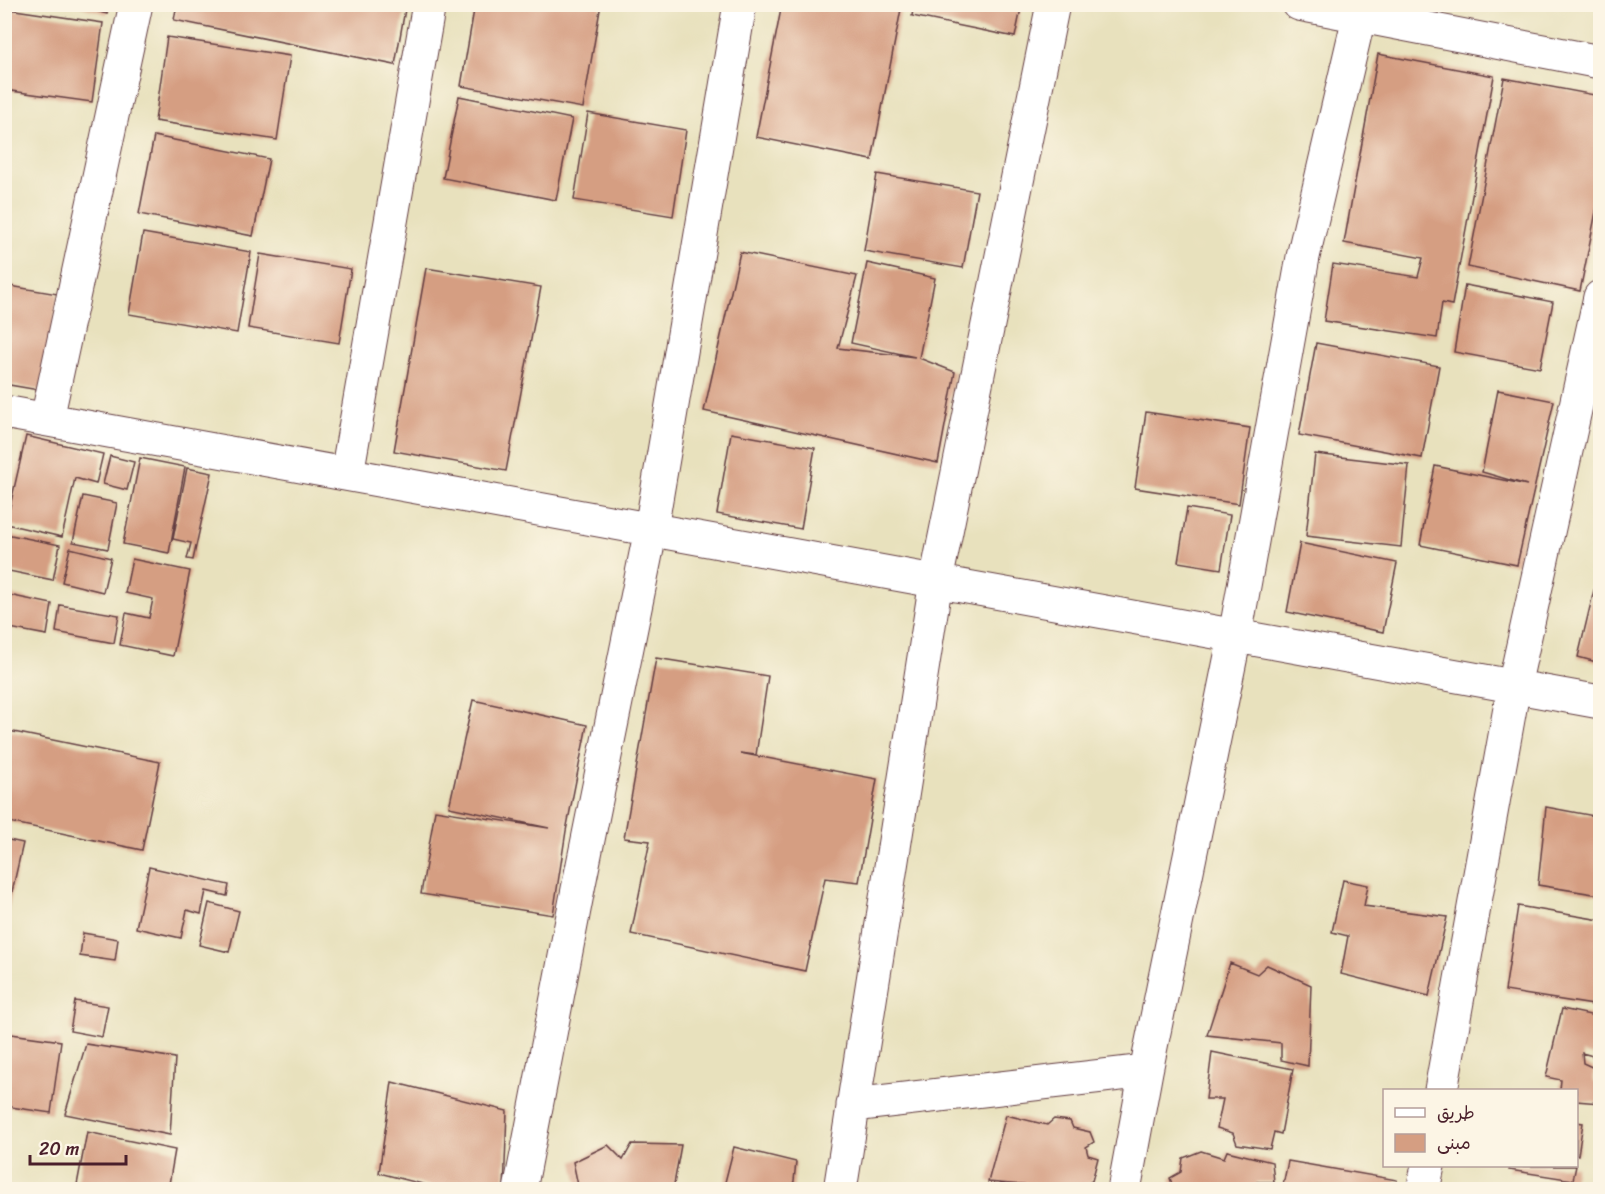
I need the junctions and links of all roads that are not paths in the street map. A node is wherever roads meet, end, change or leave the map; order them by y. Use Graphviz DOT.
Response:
graph roads {
  1 [pos="136,4"];
  2 [pos="429,4"];
  3 [pos="740,4"];
  4 [pos="1053,4"];
  5 [pos="1299,4"];
  6 [pos="1360,10"];
  7 [pos="1600,62"];
  8 [pos="1600,297"];
  9 [pos="4,412"];
  10 [pos="47,419"];
  11 [pos="347,474"];
  12 [pos="651,529"];
  13 [pos="936,581"];
  14 [pos="1235,636"];
  15 [pos="1514,687"];
  16 [pos="1600,702"];
  17 [pos="1146,1071"];
  18 [pos="1441,1089"];
  19 [pos="853,1105"];
  20 [pos="1428,1167"];
  21 [pos="520,1190"];
  22 [pos="840,1190"];
  23 [pos="1124,1190"];
  24 [pos="1423,1190"];
  1 -- 10 [label="street"];
  2 -- 11 [label="street"];
  3 -- 12 [label="street"];
  4 -- 13 [label="street"];
  5 -- 6 [label="street"];
  6 -- 7 [label="street"];
  6 -- 14 [label="street"];
  8 -- 15 [label="street"];
  9 -- 10 [label="street"];
  10 -- 11 [label="street"];
  11 -- 12 [label="street"];
  12 -- 13 [label="street"];
  12 -- 21 [label="street"];
  13 -- 14 [label="street"];
  13 -- 19 [label="street"];
  14 -- 15 [label="street"];
  14 -- 17 [label="street"];
  15 -- 16 [label="street"];
  15 -- 18 [label="street"];
  17 -- 19 [label="street"];
  17 -- 23 [label="street"];
  19 -- 22 [label="street"];
  20 -- 24 [label="street"];
}
